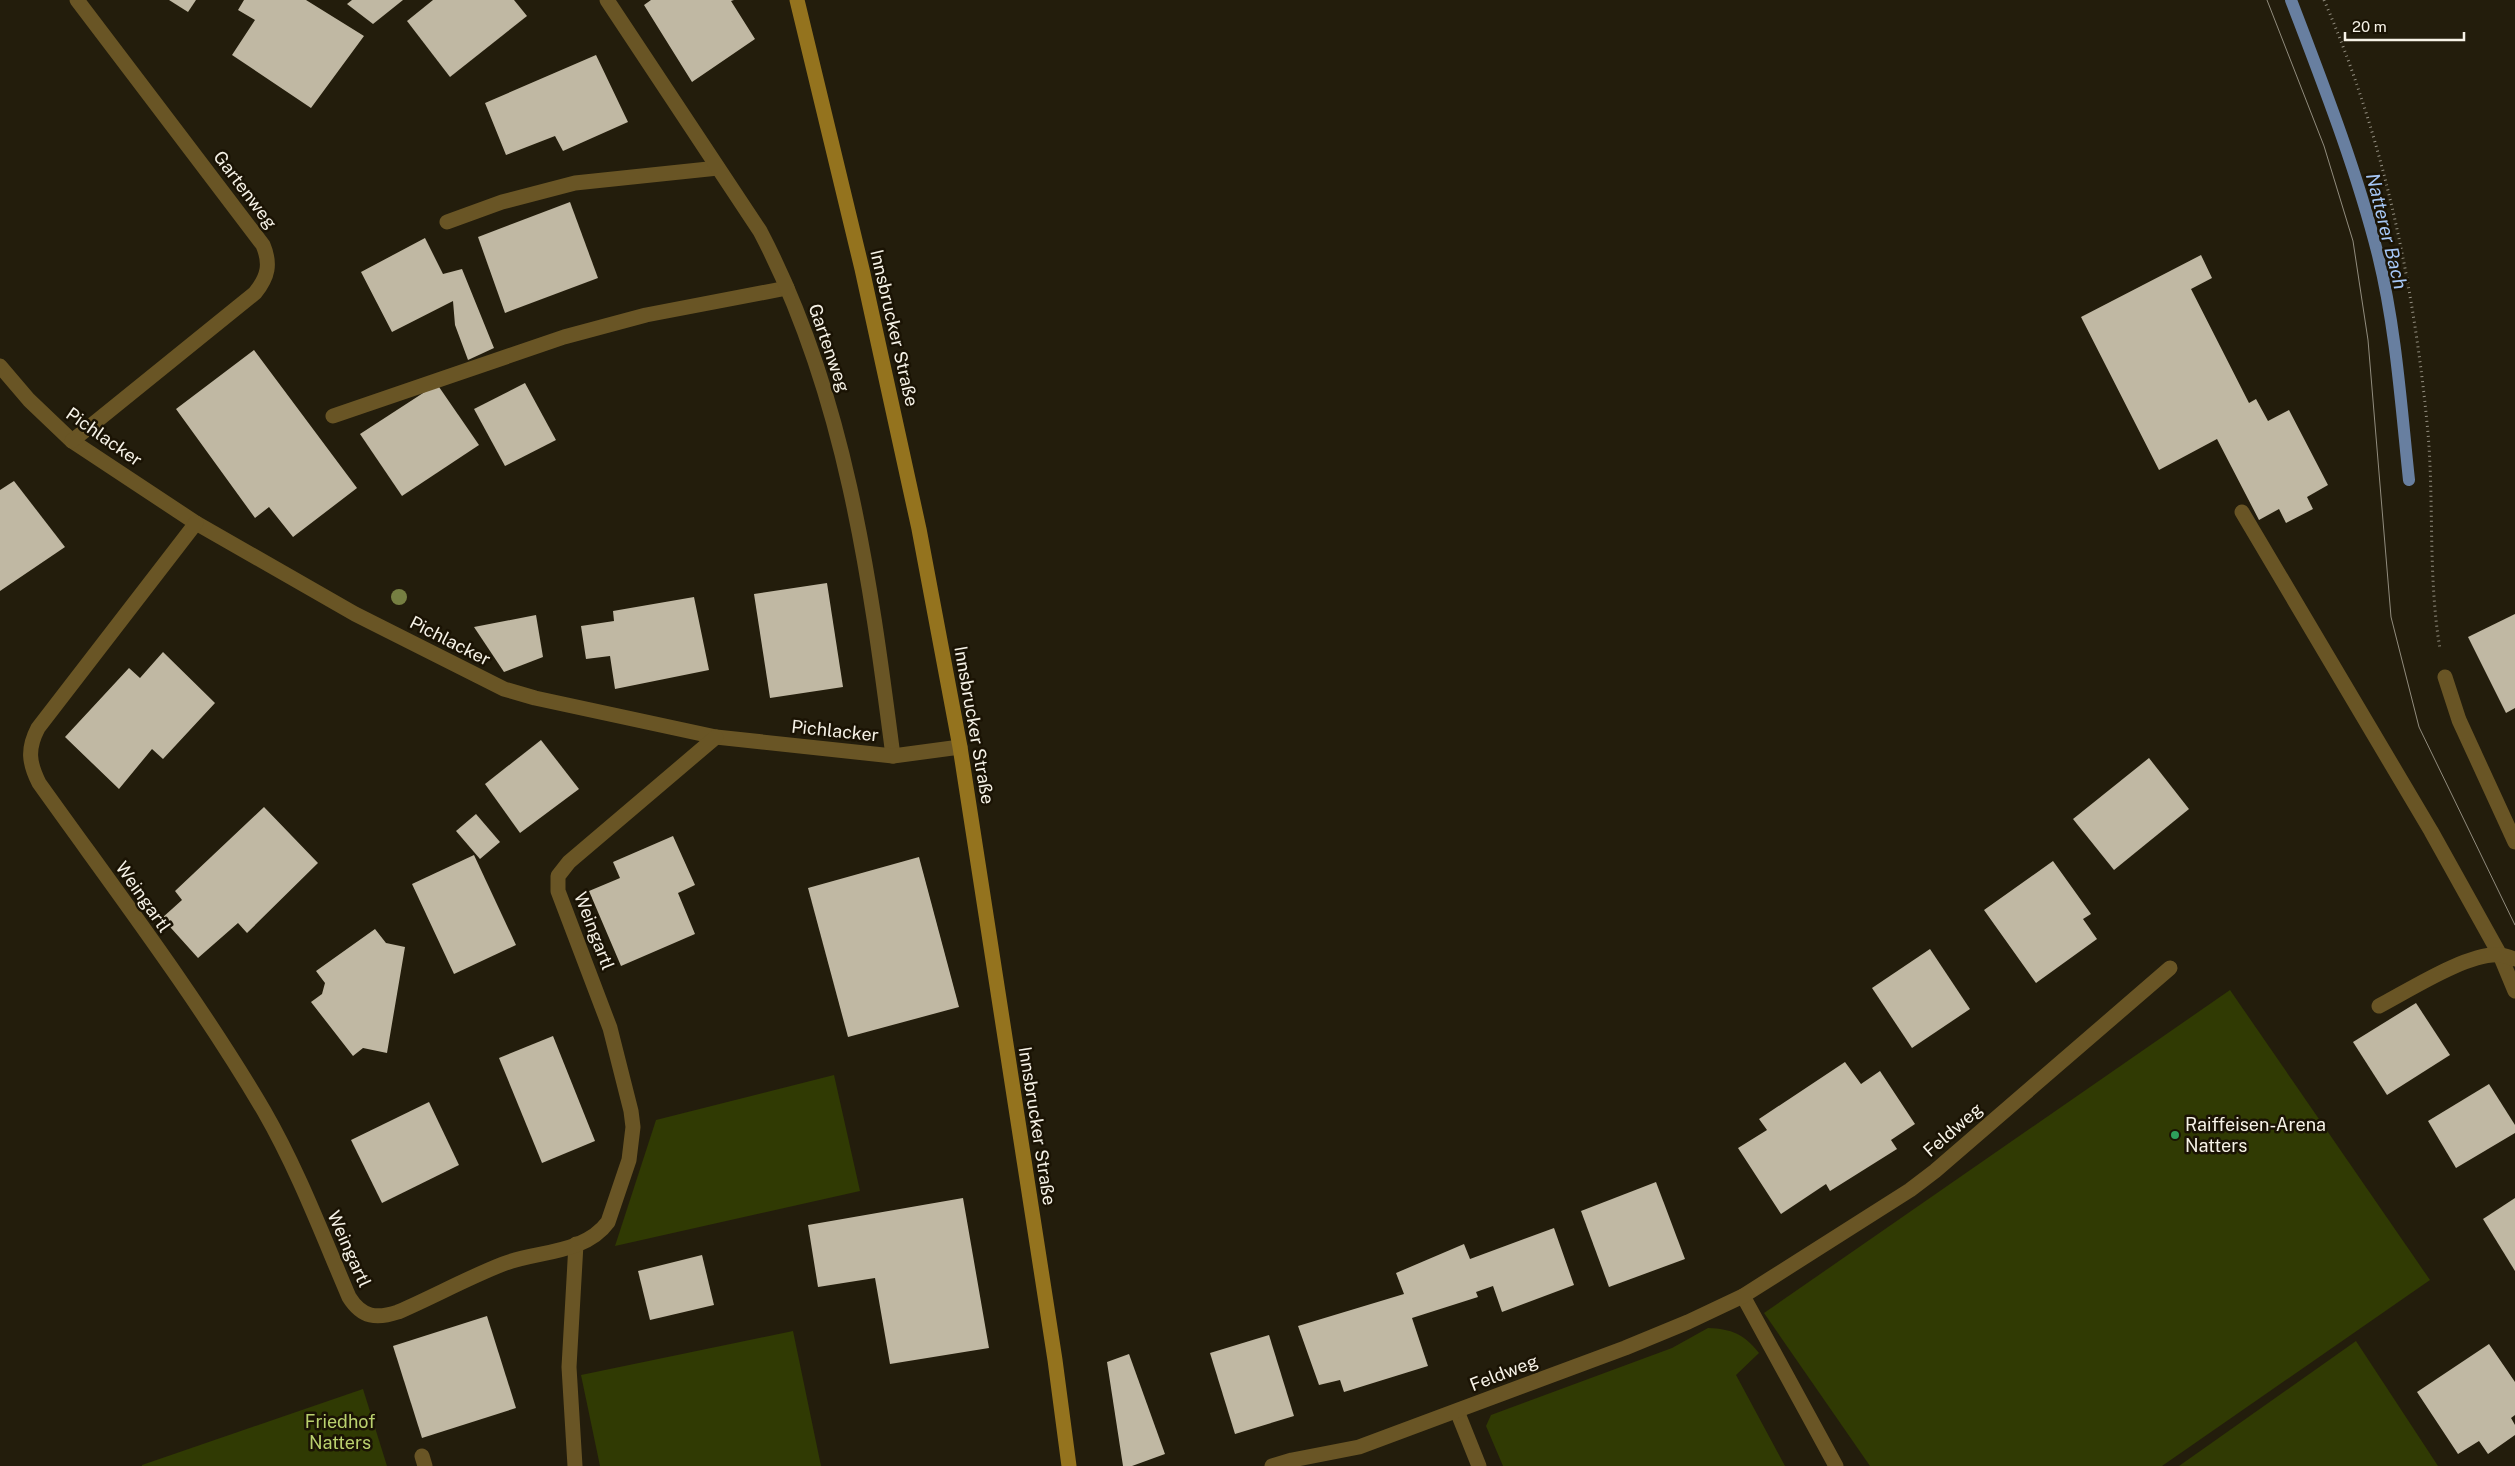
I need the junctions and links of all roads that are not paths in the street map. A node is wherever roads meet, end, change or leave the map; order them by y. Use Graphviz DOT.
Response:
graph roads {
  1 [pos="77,0"];
  2 [pos="607,0"];
  3 [pos="796,0"];
  4 [pos="718,168"];
  5 [pos="447,222"];
  6 [pos="787,288"];
  7 [pos="0,366"];
  8 [pos="333,416"];
  9 [pos="72,441"];
  10 [pos="2242,512"];
  11 [pos="196,522"];
  12 [pos="2445,677"];
  13 [pos="716,736"];
  14 [pos="960,747"];
  15 [pos="893,756"];
  16 [pos="2515,842"];
  17 [pos="2500,955"];
  18 [pos="2515,959"];
  19 [pos="2170,968"];
  20 [pos="2515,991"];
  21 [pos="2379,1006"];
  22 [pos="576,1244"];
  23 [pos="1742,1296"];
  24 [pos="1457,1411"];
  25 [pos="575,1466"];
  26 [pos="1069,1466"];
  27 [pos="1272,1466"];
  28 [pos="1479,1466"];
  29 [pos="1836,1466"];
  1 -- 9 [label="street, Gartenweg"];
  2 -- 4 [label="street, Gartenweg"];
  3 -- 14 [label="street, Innsbrucker Straße"];
  4 -- 5 [label="street"];
  4 -- 6 [label="street, Gartenweg"];
  6 -- 8 [label="street"];
  6 -- 15 [label="street, Gartenweg"];
  7 -- 9 [label="street, Pichlacker"];
  9 -- 11 [label="street, Pichlacker"];
  10 -- 17 [label="street"];
  11 -- 13 [label="street, Pichlacker"];
  11 -- 22 [label="street, Weingartl"];
  12 -- 16 [label="street"];
  13 -- 15 [label="street, Pichlacker"];
  13 -- 22 [label="street, Weingartl"];
  14 -- 15 [label="street, Pichlacker"];
  14 -- 26 [label="street, Innsbrucker Straße"];
  17 -- 18 [label="street"];
  17 -- 20 [label="street"];
  17 -- 21 [label="street"];
  19 -- 23 [label="street, Feldweg"];
  22 -- 25 [label="street"];
  23 -- 24 [label="street, Feldweg"];
  23 -- 29 [label="street"];
  24 -- 27 [label="street, Feldweg"];
  24 -- 28 [label="street"];
}
